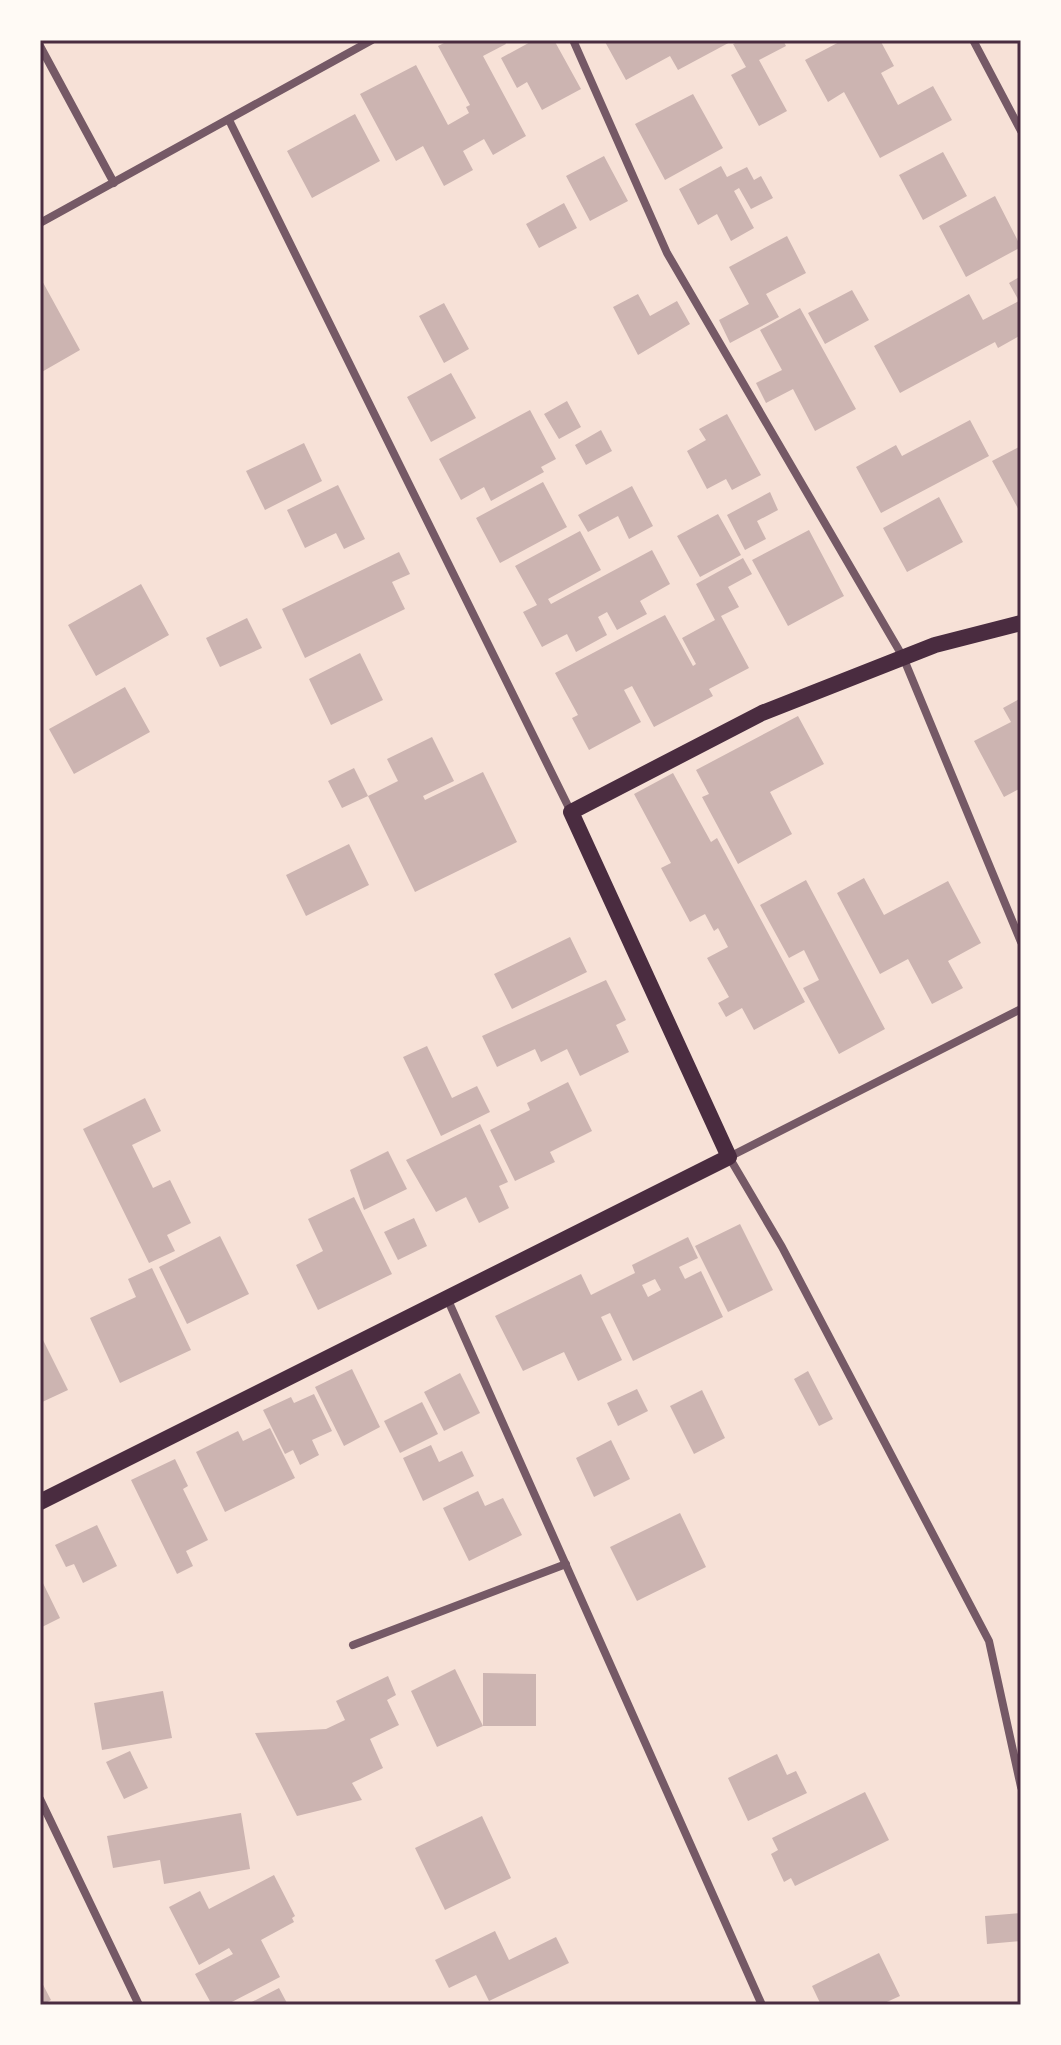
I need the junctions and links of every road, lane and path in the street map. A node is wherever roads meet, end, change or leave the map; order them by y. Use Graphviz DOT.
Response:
graph roads {
  1 [pos="372,40"];
  2 [pos="573,40"];
  3 [pos="973,40"];
  4 [pos="40,46"];
  5 [pos="229,120"];
  6 [pos="1021,131"];
  7 [pos="114,183"];
  8 [pos="40,223"];
  9 [pos="1021,623"];
  10 [pos="903,657"];
  11 [pos="571,812"];
  12 [pos="1021,942"];
  13 [pos="1021,1009"];
  14 [pos="729,1157"];
  15 [pos="447,1298"];
  16 [pos="40,1502"];
  17 [pos="566,1564"];
  18 [pos="353,1645"];
  19 [pos="1021,1787"];
  20 [pos="40,1799"];
  21 [pos="139,2005"];
  22 [pos="762,2005"];
  1 -- 5 [label="street"];
  2 -- 10 [label="street"];
  3 -- 6 [label="street"];
  4 -- 7 [label="street"];
  5 -- 7 [label="street"];
  5 -- 11 [label="street"];
  7 -- 8 [label="street"];
  9 -- 10 [label="main road"];
  10 -- 11 [label="main road"];
  10 -- 12 [label="street"];
  11 -- 14 [label="main road"];
  13 -- 14 [label="street"];
  14 -- 15 [label="main road"];
  14 -- 19 [label="street"];
  15 -- 16 [label="main road"];
  15 -- 17 [label="street"];
  17 -- 18 [label="street"];
  17 -- 22 [label="street"];
  20 -- 21 [label="street"];
}
